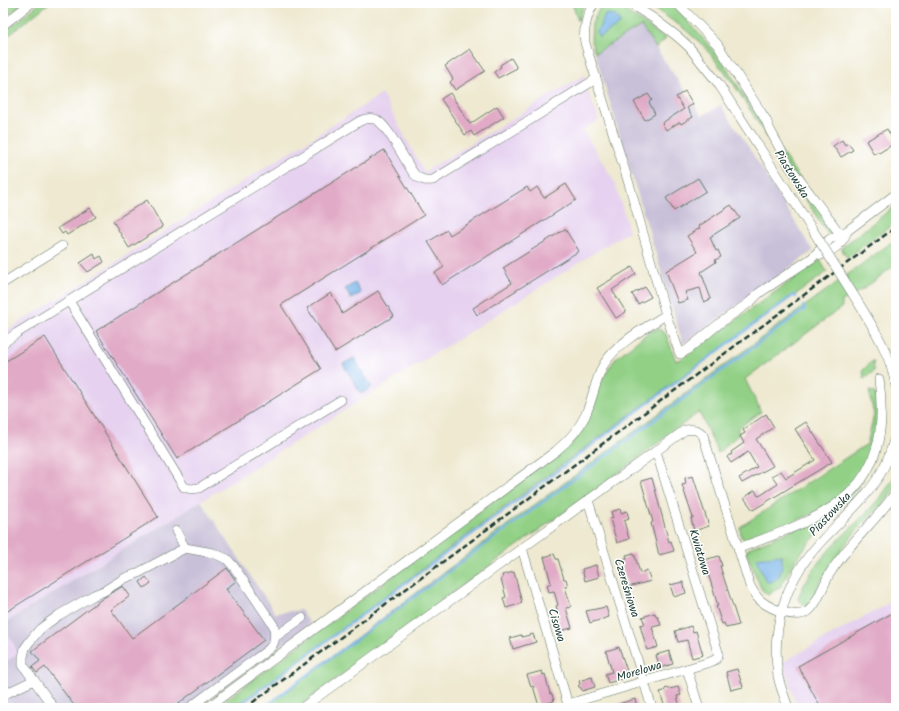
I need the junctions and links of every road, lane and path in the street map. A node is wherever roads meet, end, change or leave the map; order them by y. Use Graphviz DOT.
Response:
graph roads {
  1 [pos="31,3"];
  2 [pos="594,3"];
  3 [pos="629,3"];
  4 [pos="676,3"];
  5 [pos="3,25"];
  6 [pos="596,79"];
  7 [pos="896,194"];
  8 [pos="843,232"];
  9 [pos="62,246"];
  10 [pos="3,283"];
  11 [pos="69,301"];
  12 [pos="666,315"];
  13 [pos="3,344"];
  14 [pos="879,380"];
  15 [pos="896,387"];
  16 [pos="340,400"];
  17 [pos="896,433"];
  18 [pos="656,451"];
  19 [pos="896,492"];
  20 [pos="588,500"];
  21 [pos="176,531"];
  22 [pos="185,548"];
  23 [pos="522,548"];
  24 [pos="738,548"];
  25 [pos="781,611"];
  26 [pos="302,618"];
  27 [pos="275,637"];
  28 [pos="716,660"];
  29 [pos="687,669"];
  30 [pos="34,680"];
  31 [pos="644,682"];
  32 [pos="3,695"];
  33 [pos="569,706"];
  34 [pos="54,708"];
  35 [pos="189,708"];
  36 [pos="207,708"];
  37 [pos="302,708"];
  38 [pos="652,708"];
  39 [pos="699,708"];
  40 [pos="788,708"];
  1 -- 5 [label="street"];
  2 -- 6 [label="street"];
  3 -- 15 [label="street, Piastowska, bridge"];
  4 -- 8 [label="street"];
  6 -- 11 [label="street"];
  6 -- 12 [label="street"];
  7 -- 8 [label="street"];
  8 -- 12 [label="street"];
  9 -- 10 [label="street"];
  11 -- 13 [label="street"];
  11 -- 16 [label="street"];
  12 -- 36 [label="street"];
  14 -- 24 [label="street"];
  17 -- 25 [label="street, Piastowska"];
  18 -- 20 [label="street"];
  18 -- 24 [label="street"];
  18 -- 28 [label="street, Kwiatowa"];
  19 -- 25 [label="street"];
  20 -- 23 [label="street"];
  20 -- 31 [label="street, Czereśniowa"];
  21 -- 22 [label="street"];
  22 -- 27 [label="street"];
  22 -- 30 [label="street"];
  23 -- 33 [label="street, Cisowa"];
  23 -- 37 [label="street"];
  24 -- 25 [label="street"];
  25 -- 40 [label="street, Piastowska"];
  26 -- 27 [label="street"];
  27 -- 35 [label="street"];
  28 -- 29 [label="street, Morelowa"];
  29 -- 31 [label="street, Morelowa"];
  29 -- 39 [label="street"];
  30 -- 32 [label="street"];
  30 -- 34 [label="street"];
  31 -- 33 [label="street, Morelowa"];
  31 -- 38 [label="street, Czereśniowa"];
}
